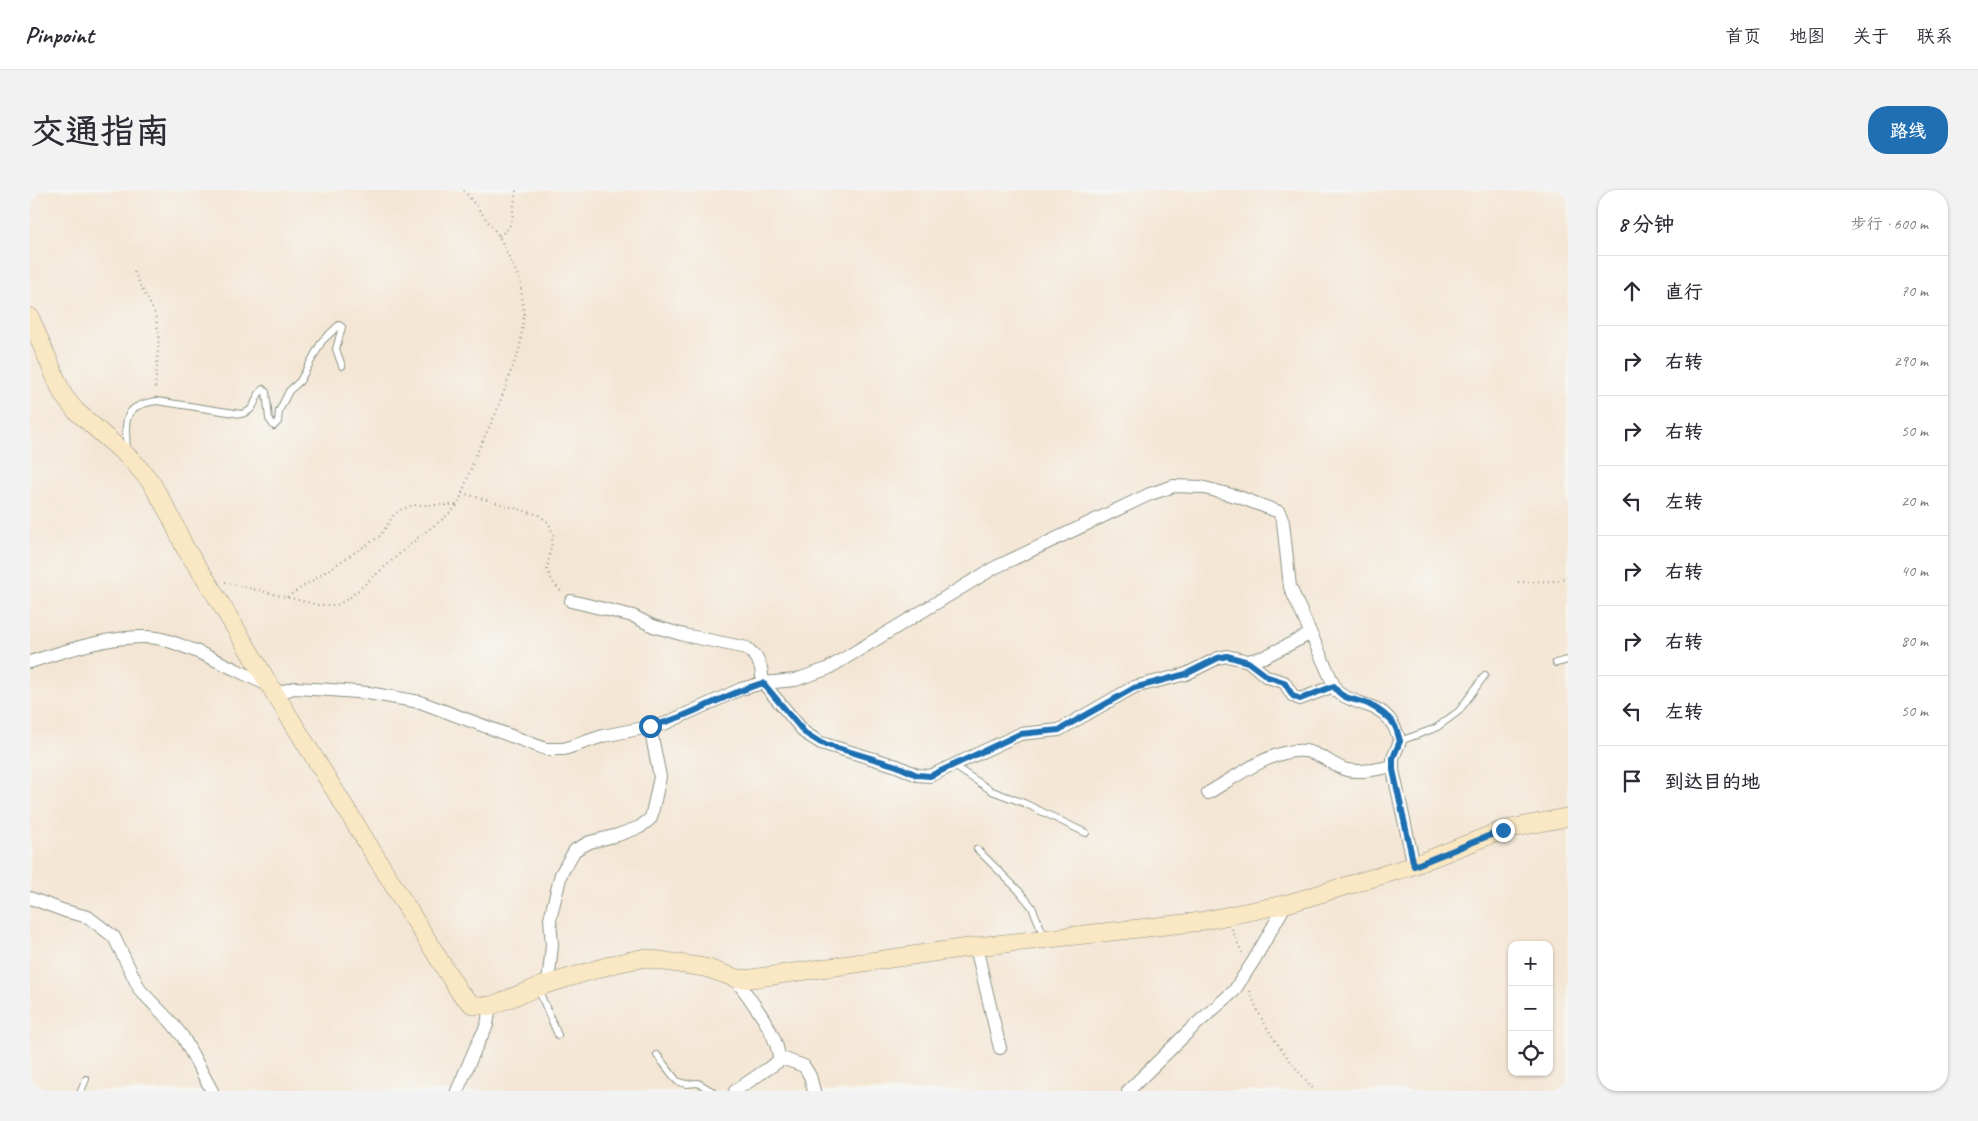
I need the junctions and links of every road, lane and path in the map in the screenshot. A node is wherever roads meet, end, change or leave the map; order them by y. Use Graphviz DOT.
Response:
graph roads {
  1 [pos="464,190"];
  2 [pos="516,190"];
  3 [pos="499,236"];
  4 [pos="134,272"];
  5 [pos="30,317"];
  6 [pos="342,366"];
  7 [pos="156,401"];
  8 [pos="127,456"];
  9 [pos="462,494"];
  10 [pos="458,505"];
  11 [pos="1568,576"];
  12 [pos="1518,582"];
  13 [pos="209,584"];
  14 [pos="287,597"];
  15 [pos="571,601"];
  16 [pos="1310,634"];
  17 [pos="1568,660"];
  18 [pos="30,662"];
  19 [pos="1248,662"];
  20 [pos="1556,663"];
  21 [pos="1485,675"];
  22 [pos="763,683"];
  23 [pos="1334,686"];
  24 [pos="272,690"];
  25 [pos="650,726"];
  26 [pos="1400,741"];
  27 [pos="954,766"];
  28 [pos="1393,766"];
  29 [pos="1208,793"];
  30 [pos="1568,817"];
  31 [pos="1086,833"];
  32 [pos="977,849"];
  33 [pos="1414,866"];
  34 [pos="30,898"];
  35 [pos="1286,904"];
  36 [pos="1226,916"];
  37 [pos="1045,939"];
  38 [pos="976,947"];
  39 [pos="1248,968"];
  40 [pos="735,978"];
  41 [pos="542,986"];
  42 [pos="490,1006"];
  43 [pos="558,1035"];
  44 [pos="1000,1048"];
  45 [pos="657,1055"];
  46 [pos="779,1057"];
  47 [pos="86,1080"];
  48 [pos="81,1091"];
  49 [pos="212,1091"];
  50 [pos="457,1091"];
  51 [pos="712,1091"];
  52 [pos="735,1091"];
  53 [pos="814,1091"];
  54 [pos="1128,1091"];
  55 [pos="1315,1091"];
  1 -- 3 [label="path"];
  2 -- 3 [label="path"];
  3 -- 9 [label="path"];
  4 -- 7 [label="path"];
  5 -- 8 [label="street"];
  6 -- 7 [label="lane"];
  7 -- 8 [label="lane"];
  8 -- 13 [label="street"];
  9 -- 10 [label="path"];
  9 -- 15 [label="path"];
  10 -- 14 [label="path"];
  10 -- 14 [label="path"];
  11 -- 12 [label="path"];
  13 -- 14 [label="path"];
  13 -- 24 [label="street"];
  15 -- 22 [label="street"];
  16 -- 19 [label="street"];
  16 -- 22 [label="street"];
  16 -- 23 [label="street"];
  17 -- 20 [label="lane"];
  18 -- 24 [label="street"];
  19 -- 23 [label="street"];
  19 -- 27 [label="street"];
  21 -- 26 [label="lane"];
  22 -- 25 [label="street"];
  22 -- 27 [label="street"];
  23 -- 26 [label="street"];
  24 -- 25 [label="street"];
  24 -- 42 [label="street"];
  25 -- 41 [label="street"];
  26 -- 28 [label="street"];
  27 -- 31 [label="lane"];
  28 -- 29 [label="street"];
  28 -- 33 [label="street"];
  30 -- 33 [label="street"];
  32 -- 37 [label="lane"];
  33 -- 35 [label="street"];
  34 -- 49 [label="street"];
  35 -- 36 [label="street"];
  35 -- 39 [label="street"];
  36 -- 37 [label="street"];
  36 -- 39 [label="path"];
  37 -- 38 [label="street"];
  38 -- 40 [label="street"];
  38 -- 44 [label="street"];
  39 -- 54 [label="street"];
  39 -- 55 [label="path"];
  40 -- 41 [label="street"];
  40 -- 46 [label="street"];
  41 -- 42 [label="street"];
  41 -- 43 [label="lane"];
  42 -- 50 [label="street"];
  45 -- 51 [label="lane"];
  46 -- 52 [label="street"];
  46 -- 53 [label="street"];
  47 -- 48 [label="lane"];
}
